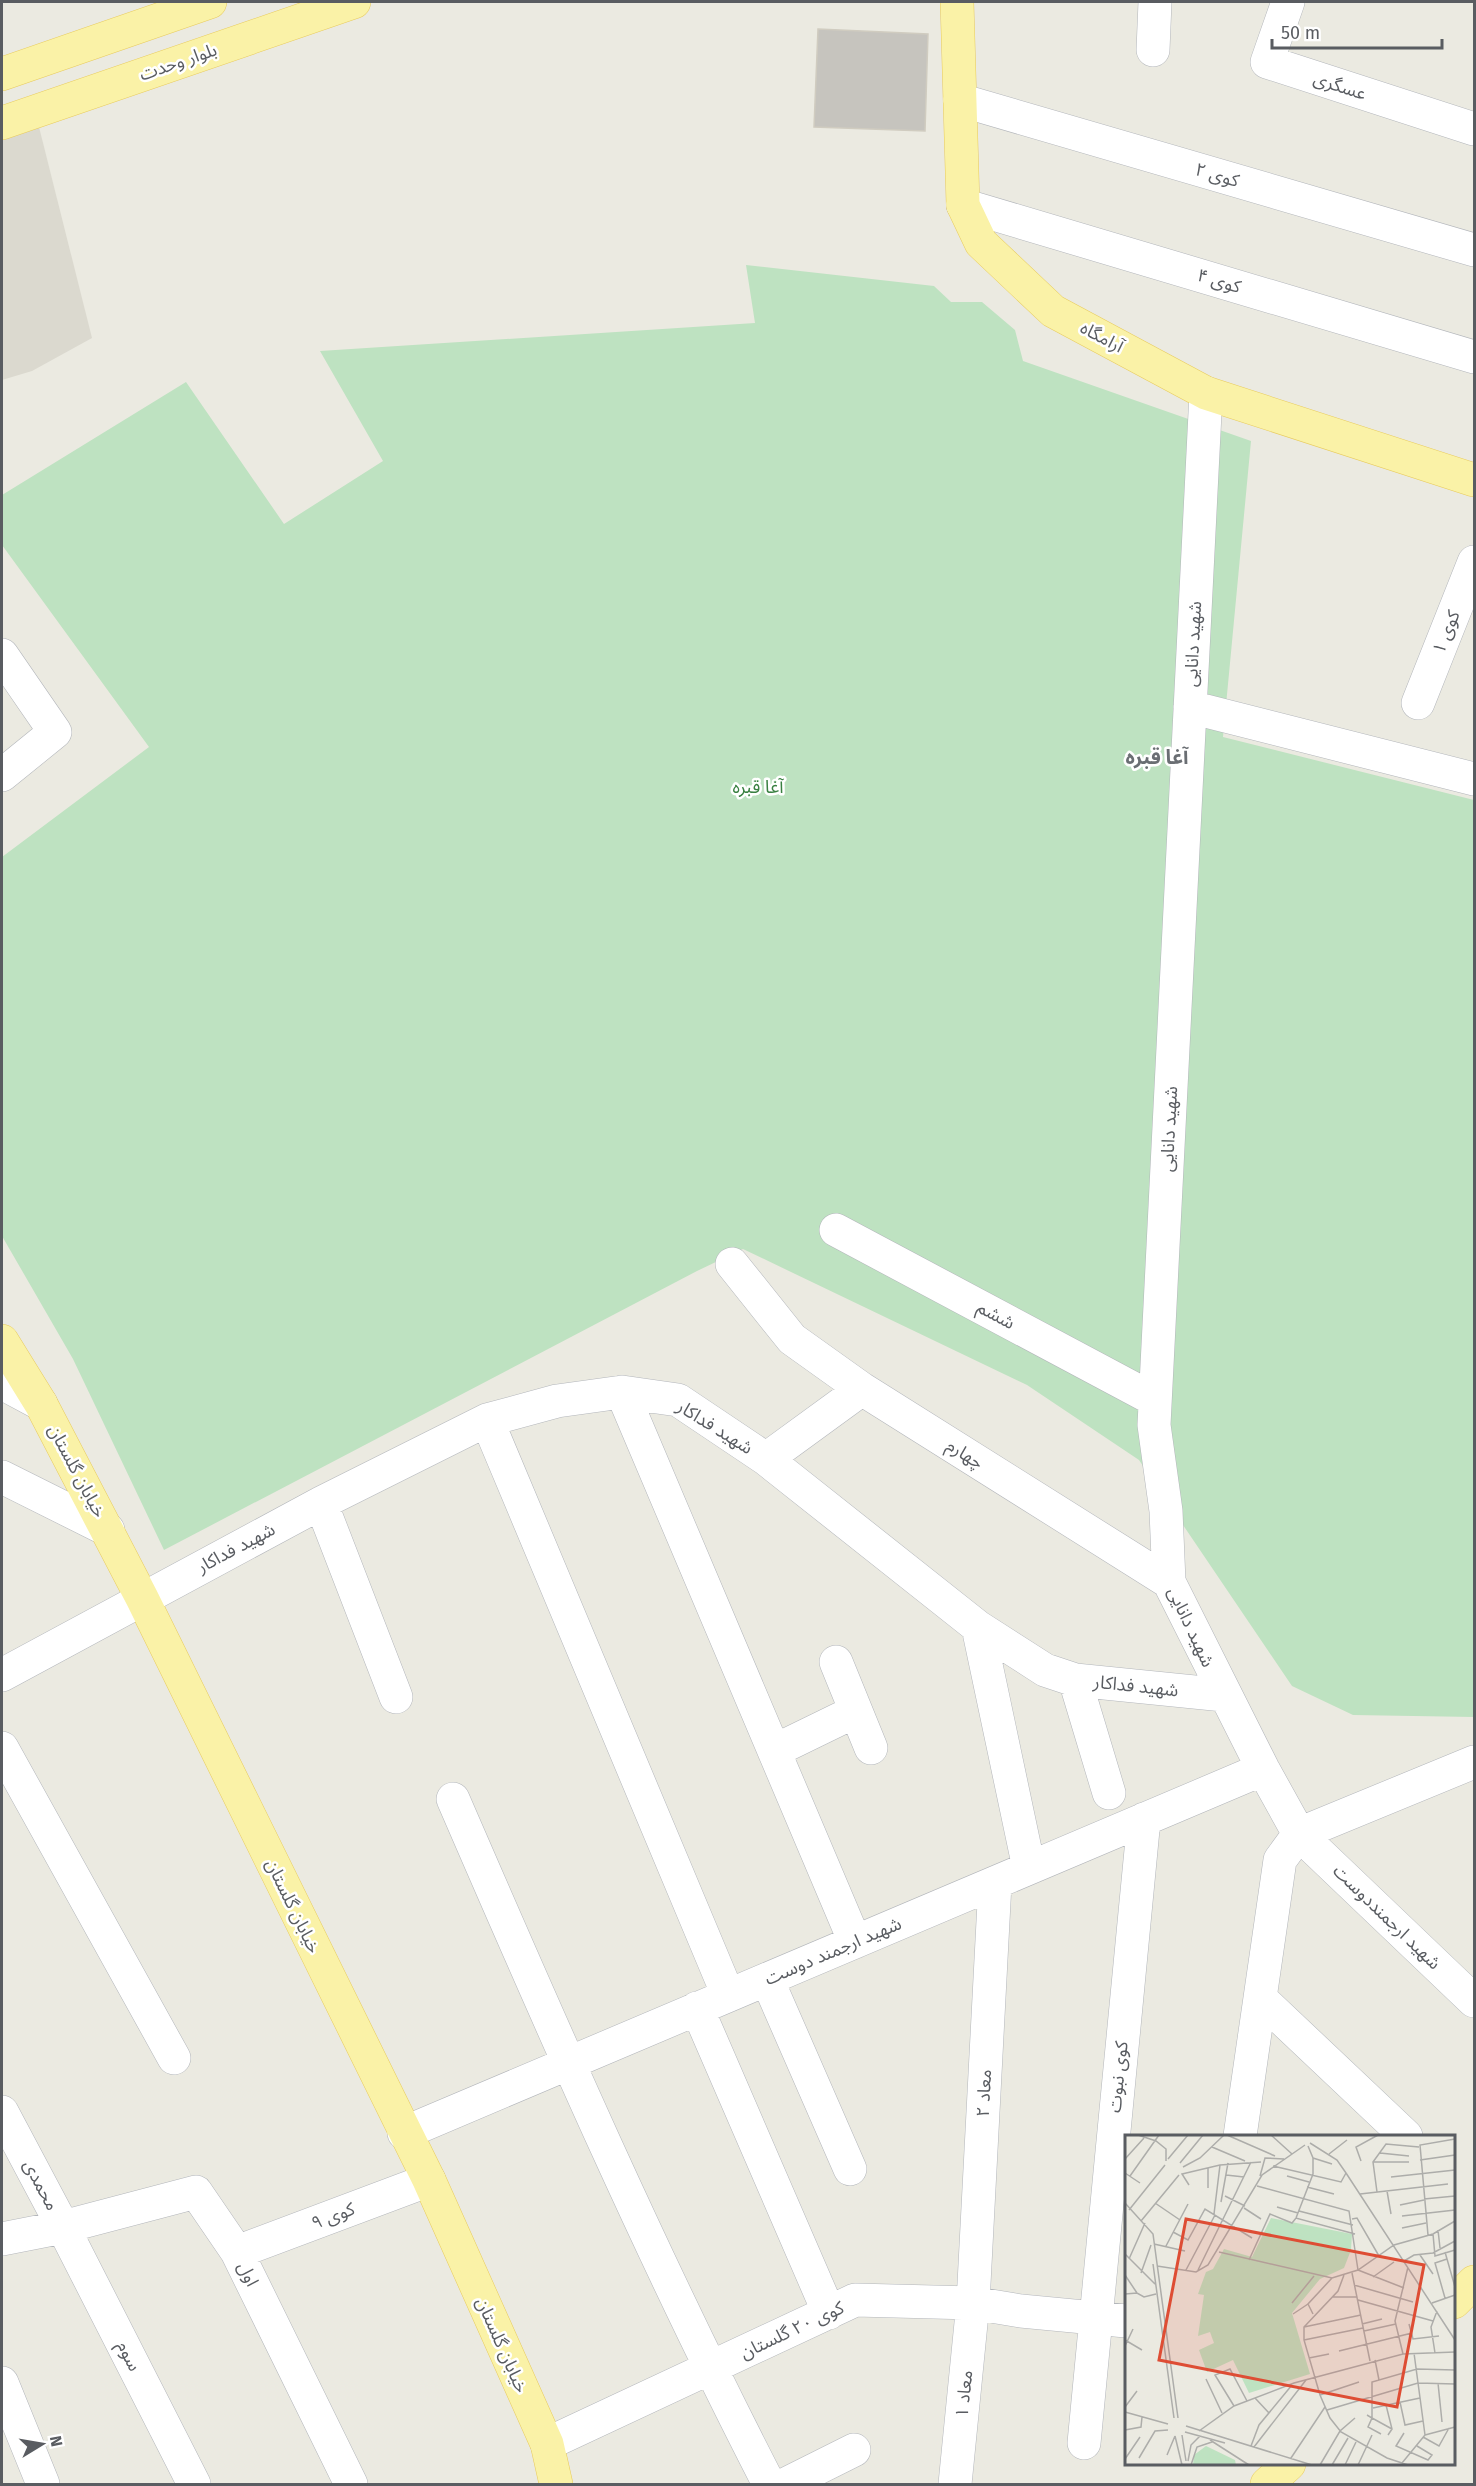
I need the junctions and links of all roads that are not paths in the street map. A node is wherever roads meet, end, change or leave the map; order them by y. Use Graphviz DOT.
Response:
graph roads {
  1 [pos="210,2"];
  2 [pos="354,2"];
  3 [pos="957,2"];
  4 [pos="1155,2"];
  5 [pos="1288,2"];
  6 [pos="1153,50"];
  7 [pos="2,74"];
  8 [pos="960,100"];
  9 [pos="2,123"];
  10 [pos="1474,129"];
  11 [pos="963,205"];
  12 [pos="1474,250"];
  13 [pos="1474,357"];
  14 [pos="1206,393"];
  15 [pos="1474,480"];
  16 [pos="1474,562"];
  17 [pos="2,655"];
  18 [pos="1418,703"];
  19 [pos="1190,707"];
  20 [pos="2,775"];
  21 [pos="1474,779"];
  22 [pos="836,1230"];
  23 [pos="732,1264"];
  24 [pos="2,1341"];
  25 [pos="2,1383"];
  26 [pos="862,1389"];
  27 [pos="622,1392"];
  28 [pos="1155,1400"];
  29 [pos="41,1404"];
  30 [pos="487,1420"];
  31 [pos="766,1459"];
  32 [pos="2,1477"];
  33 [pos="321,1503"];
  34 [pos="108,1530"];
  35 [pos="1169,1582"];
  36 [pos="142,1598"];
  37 [pos="978,1627"];
  38 [pos="836,1662"];
  39 [pos="2,1675"];
  40 [pos="1075,1680"];
  41 [pos="1224,1695"];
  42 [pos="396,1697"];
  43 [pos="856,1712"];
  44 [pos="2,1748"];
  45 [pos="871,1748"];
  46 [pos="774,1751"];
  47 [pos="1474,1762"];
  48 [pos="1263,1769"];
  49 [pos="1110,1793"];
  50 [pos="453,1799"];
  51 [pos="1144,1820"];
  52 [pos="1299,1834"];
  53 [pos="1029,1868"];
  54 [pos="995,1883"];
  55 [pos="855,1942"];
  56 [pos="767,1979"];
  57 [pos="728,1995"];
  58 [pos="1260,1998"];
  59 [pos="1474,2001"];
  60 [pos="697,2008"];
  61 [pos="174,2058"];
  62 [pos="568,2063"];
  63 [pos="2,2112"];
  64 [pos="404,2133"];
  65 [pos="1239,2135"];
  66 [pos="1405,2135"];
  67 [pos="850,2169"];
  68 [pos="429,2180"];
  69 [pos="63,2227"];
  70 [pos="2,2239"];
  71 [pos="237,2252"];
  72 [pos="1474,2282"];
  73 [pos="1455,2301"];
  74 [pos="973,2303"];
  75 [pos="829,2313"];
  76 [pos="1094,2319"];
  77 [pos="1125,2321"];
  78 [pos="709,2368"];
  79 [pos="2,2383"];
  80 [pos="1084,2443"];
  81 [pos="547,2444"];
  82 [pos="854,2450"];
  83 [pos="1287,2465"];
  84 [pos="43,2484"];
  85 [pos="194,2484"];
  86 [pos="351,2484"];
  87 [pos="556,2484"];
  88 [pos="769,2484"];
  89 [pos="786,2484"];
  90 [pos="955,2484"];
  91 [pos="1267,2484"];
  1 -- 7 [label="main road"];
  2 -- 9 [label="main road, بلوار وحدت"];
  3 -- 8 [label="main road, آرامگاه"];
  4 -- 6 [label="street"];
  5 -- 10 [label="street, عسگری"];
  8 -- 11 [label="main road, آرامگاه"];
  8 -- 12 [label="street, کوی ۲"];
  11 -- 13 [label="street, کوی ۴"];
  11 -- 14 [label="main road, آرامگاه"];
  14 -- 15 [label="main road, آرامگاه"];
  14 -- 19 [label="street, شهید دانایی"];
  16 -- 18 [label="street, کوی ۱"];
  17 -- 20 [label="street"];
  19 -- 21 [label="street"];
  19 -- 28 [label="street, شهید دانایی"];
  22 -- 28 [label="street, ششم"];
  23 -- 26 [label="street, چهارم"];
  24 -- 29 [label="main road, خیابان گلستان"];
  25 -- 29 [label="street"];
  26 -- 31 [label="street"];
  26 -- 35 [label="street, چهارم"];
  27 -- 30 [label="street, شهید فداکار"];
  27 -- 31 [label="street, شهید فداکار"];
  27 -- 46 [label="street"];
  28 -- 35 [label="street, شهید دانایی"];
  29 -- 34 [label="main road, خیابان گلستان"];
  30 -- 33 [label="street, شهید فداکار"];
  30 -- 57 [label="street"];
  31 -- 37 [label="street, شهید فداکار"];
  32 -- 34 [label="street"];
  33 -- 36 [label="street, شهید فداکار"];
  33 -- 42 [label="street"];
  34 -- 36 [label="main road, خیابان گلستان"];
  35 -- 41 [label="street, شهید دانایی"];
  36 -- 39 [label="street, شهید فداکار"];
  36 -- 64 [label="main road, خیابان گلستان"];
  37 -- 40 [label="street, شهید فداکار"];
  37 -- 53 [label="street"];
  38 -- 43 [label="street"];
  40 -- 41 [label="street, شهید فداکار"];
  40 -- 49 [label="street"];
  41 -- 48 [label="street, شهید دانایی"];
  43 -- 45 [label="street"];
  43 -- 46 [label="street"];
  44 -- 61 [label="street"];
  46 -- 55 [label="street"];
  47 -- 52 [label="street"];
  48 -- 51 [label="street, شهید ارجمند دوست"];
  48 -- 52 [label="street, شهید دانایی"];
  50 -- 62 [label="street"];
  51 -- 53 [label="street, شهید ارجمند دوست"];
  51 -- 76 [label="street, کوی نبوت"];
  52 -- 58 [label="street"];
  52 -- 59 [label="street, شهید ارجمنددوست"];
  53 -- 54 [label="street, شهید ارجمند دوست"];
  54 -- 55 [label="street, شهید ارجمند دوست"];
  54 -- 74 [label="street, معاد ۲"];
  55 -- 56 [label="street, شهید ارجمند دوست"];
  56 -- 57 [label="street, شهید ارجمند دوست"];
  56 -- 67 [label="street"];
  57 -- 60 [label="street, شهید ارجمند دوست"];
  58 -- 65 [label="street"];
  58 -- 66 [label="street"];
  60 -- 62 [label="street, شهید ارجمند دوست"];
  60 -- 75 [label="street"];
  62 -- 64 [label="street, شهید ارجمند دوست"];
  62 -- 78 [label="street"];
  63 -- 69 [label="street, محمدی"];
  64 -- 68 [label="main road, خیابان گلستان"];
  68 -- 71 [label="street, کوی ۹"];
  68 -- 81 [label="main road, خیابان گلستان"];
  69 -- 70 [label="street"];
  69 -- 71 [label="street, اول"];
  69 -- 85 [label="street, سوم"];
  71 -- 86 [label="street, اول"];
  72 -- 73 [label="main road"];
  74 -- 75 [label="street, کوی ۲۰ گلستان"];
  74 -- 76 [label="street, کوی ۲۰ گلستان"];
  74 -- 90 [label="street, معاد ۱"];
  75 -- 78 [label="street, کوی ۲۰ گلستان"];
  76 -- 77 [label="street, کوی ۲۰ گلستان"];
  76 -- 80 [label="street, کوی نبوت"];
  78 -- 81 [label="street, کوی ۲۰ گلستان"];
  78 -- 88 [label="street"];
  79 -- 84 [label="street"];
  81 -- 87 [label="main road, خیابان گلستان"];
  82 -- 89 [label="street"];
  83 -- 91 [label="main road"];
}
